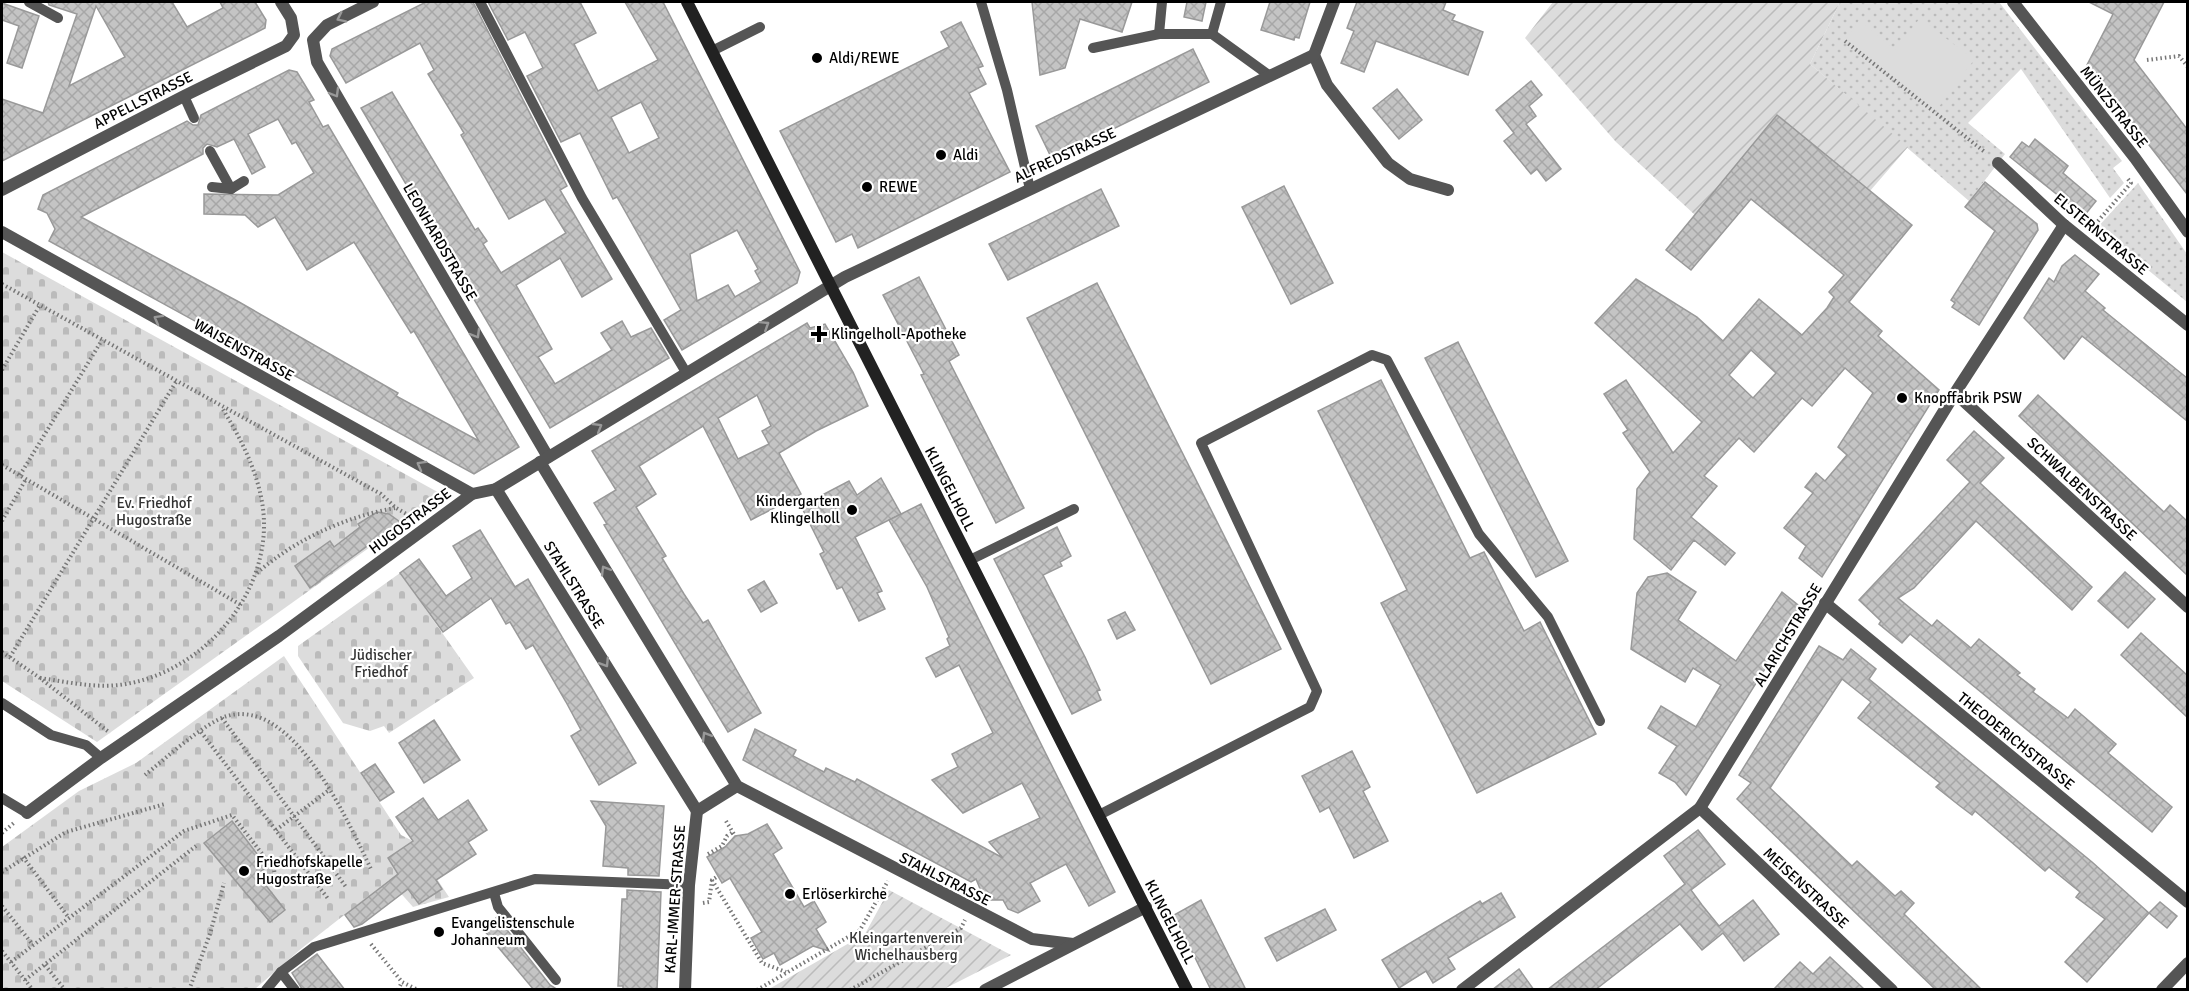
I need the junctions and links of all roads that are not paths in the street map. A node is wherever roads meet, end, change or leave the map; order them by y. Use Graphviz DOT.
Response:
graph roads {
  1 [pos="29,2"];
  2 [pos="281,2"];
  3 [pos="373,2"];
  4 [pos="480,2"];
  5 [pos="981,2"];
  6 [pos="1162,2"];
  7 [pos="1221,2"];
  8 [pos="1334,2"];
  9 [pos="2013,2"];
  10 [pos="690,3"];
  11 [pos="58,18"];
  12 [pos="760,27"];
  13 [pos="1212,33"];
  14 [pos="1159,34"];
  15 [pos="1093,48"];
  16 [pos="712,51"];
  17 [pos="1314,55"];
  18 [pos="1270,76"];
  19 [pos="184,96"];
  20 [pos="194,118"];
  21 [pos="210,151"];
  22 [pos="1998,163"];
  23 [pos="244,181"];
  24 [pos="212,187"];
  25 [pos="231,189"];
  26 [pos="1030,189"];
  27 [pos="2,190"];
  28 [pos="1448,190"];
  29 [pos="2064,225"];
  30 [pos="2186,227"];
  31 [pos="2,232"];
  32 [pos="831,285"];
  33 [pos="2187,325"];
  34 [pos="687,374"];
  35 [pos="1955,393"];
  36 [pos="544,460"];
  37 [pos="496,489"];
  38 [pos="472,494"];
  39 [pos="1074,509"];
  40 [pos="970,560"];
  41 [pos="1825,603"];
  42 [pos="2187,607"];
  43 [pos="2,703"];
  44 [pos="1600,721"];
  45 [pos="101,758"];
  46 [pos="737,786"];
  47 [pos="2,798"];
  48 [pos="1700,808"];
  49 [pos="697,811"];
  50 [pos="27,813"];
  51 [pos="1099,816"];
  52 [pos="689,885"];
  53 [pos="494,893"];
  54 [pos="2187,902"];
  55 [pos="1146,907"];
  56 [pos="1072,944"];
  57 [pos="2187,963"];
  58 [pos="281,972"];
  59 [pos="556,980"];
  60 [pos="266,990"];
  61 [pos="296,990"];
  62 [pos="685,990"];
  63 [pos="985,990"];
  64 [pos="1187,990"];
  65 [pos="1462,990"];
  66 [pos="1892,990"];
  67 [pos="2162,990"];
  1 -- 11 [label="lane"];
  2 -- 19 [label="street, APPELLSTRASSE"];
  3 -- 36 [label="street, LEONHARDSTRASSE, one-way"];
  4 -- 34 [label="lane"];
  5 -- 26 [label="lane"];
  6 -- 14 [label="lane"];
  7 -- 13 [label="lane"];
  8 -- 17 [label="street"];
  9 -- 30 [label="street, MÜNZSTRASSE"];
  10 -- 16 [label="street, KLINGELHOLL"];
  12 -- 16 [label="lane"];
  13 -- 14 [label="lane"];
  13 -- 18 [label="lane"];
  14 -- 15 [label="lane"];
  16 -- 32 [label="street, KLINGELHOLL"];
  17 -- 18 [label="street, ALFREDSTRASSE"];
  17 -- 28 [label="street"];
  18 -- 26 [label="street, ALFREDSTRASSE"];
  19 -- 20 [label="lane"];
  19 -- 27 [label="street, APPELLSTRASSE"];
  21 -- 25 [label="lane"];
  22 -- 29 [label="street, ELSTERNSTRASSE"];
  23 -- 25 [label="lane"];
  24 -- 25 [label="lane"];
  26 -- 32 [label="street, ALFREDSTRASSE"];
  29 -- 33 [label="street, ELSTERNSTRASSE"];
  29 -- 35 [label="street, ALARICHSTRASSE"];
  38 -- 31 [label="street, WAISENSTRASSE, one-way"];
  34 -- 32 [label="street, HUGOSTRASSE, one-way"];
  32 -- 40 [label="street, KLINGELHOLL"];
  36 -- 34 [label="street, HUGOSTRASSE, one-way"];
  35 -- 41 [label="street, ALARICHSTRASSE"];
  35 -- 42 [label="street, SCHWALBENSTRASSE"];
  36 -- 37 [label="street, HUGOSTRASSE"];
  46 -- 36 [label="street, one-way"];
  37 -- 38 [label="street, HUGOSTRASSE"];
  37 -- 49 [label="street, STAHLSTRASSE, one-way"];
  38 -- 45 [label="street, HUGOSTRASSE"];
  39 -- 40 [label="lane"];
  40 -- 51 [label="street, KLINGELHOLL"];
  41 -- 48 [label="street, ALARICHSTRASSE"];
  41 -- 54 [label="street, THEODERICHSTRASSE"];
  43 -- 45 [label="lane"];
  44 -- 51 [label="lane"];
  45 -- 50 [label="street, HUGOSTRASSE"];
  46 -- 49 [label="street"];
  46 -- 56 [label="street, STAHLSTRASSE"];
  47 -- 50 [label="lane"];
  48 -- 65 [label="street, ALARICHSTRASSE"];
  48 -- 66 [label="street, MEISENSTRASSE"];
  49 -- 52 [label="street, KARL-IMMER-STRASSE"];
  51 -- 55 [label="street, KLINGELHOLL"];
  52 -- 53 [label="lane"];
  52 -- 62 [label="street, KARL-IMMER-STRASSE"];
  53 -- 58 [label="lane"];
  53 -- 59 [label="lane"];
  55 -- 56 [label="street"];
  55 -- 64 [label="street, KLINGELHOLL"];
  56 -- 63 [label="street"];
  57 -- 67 [label="street"];
  58 -- 60 [label="lane"];
  58 -- 61 [label="lane"];
}
